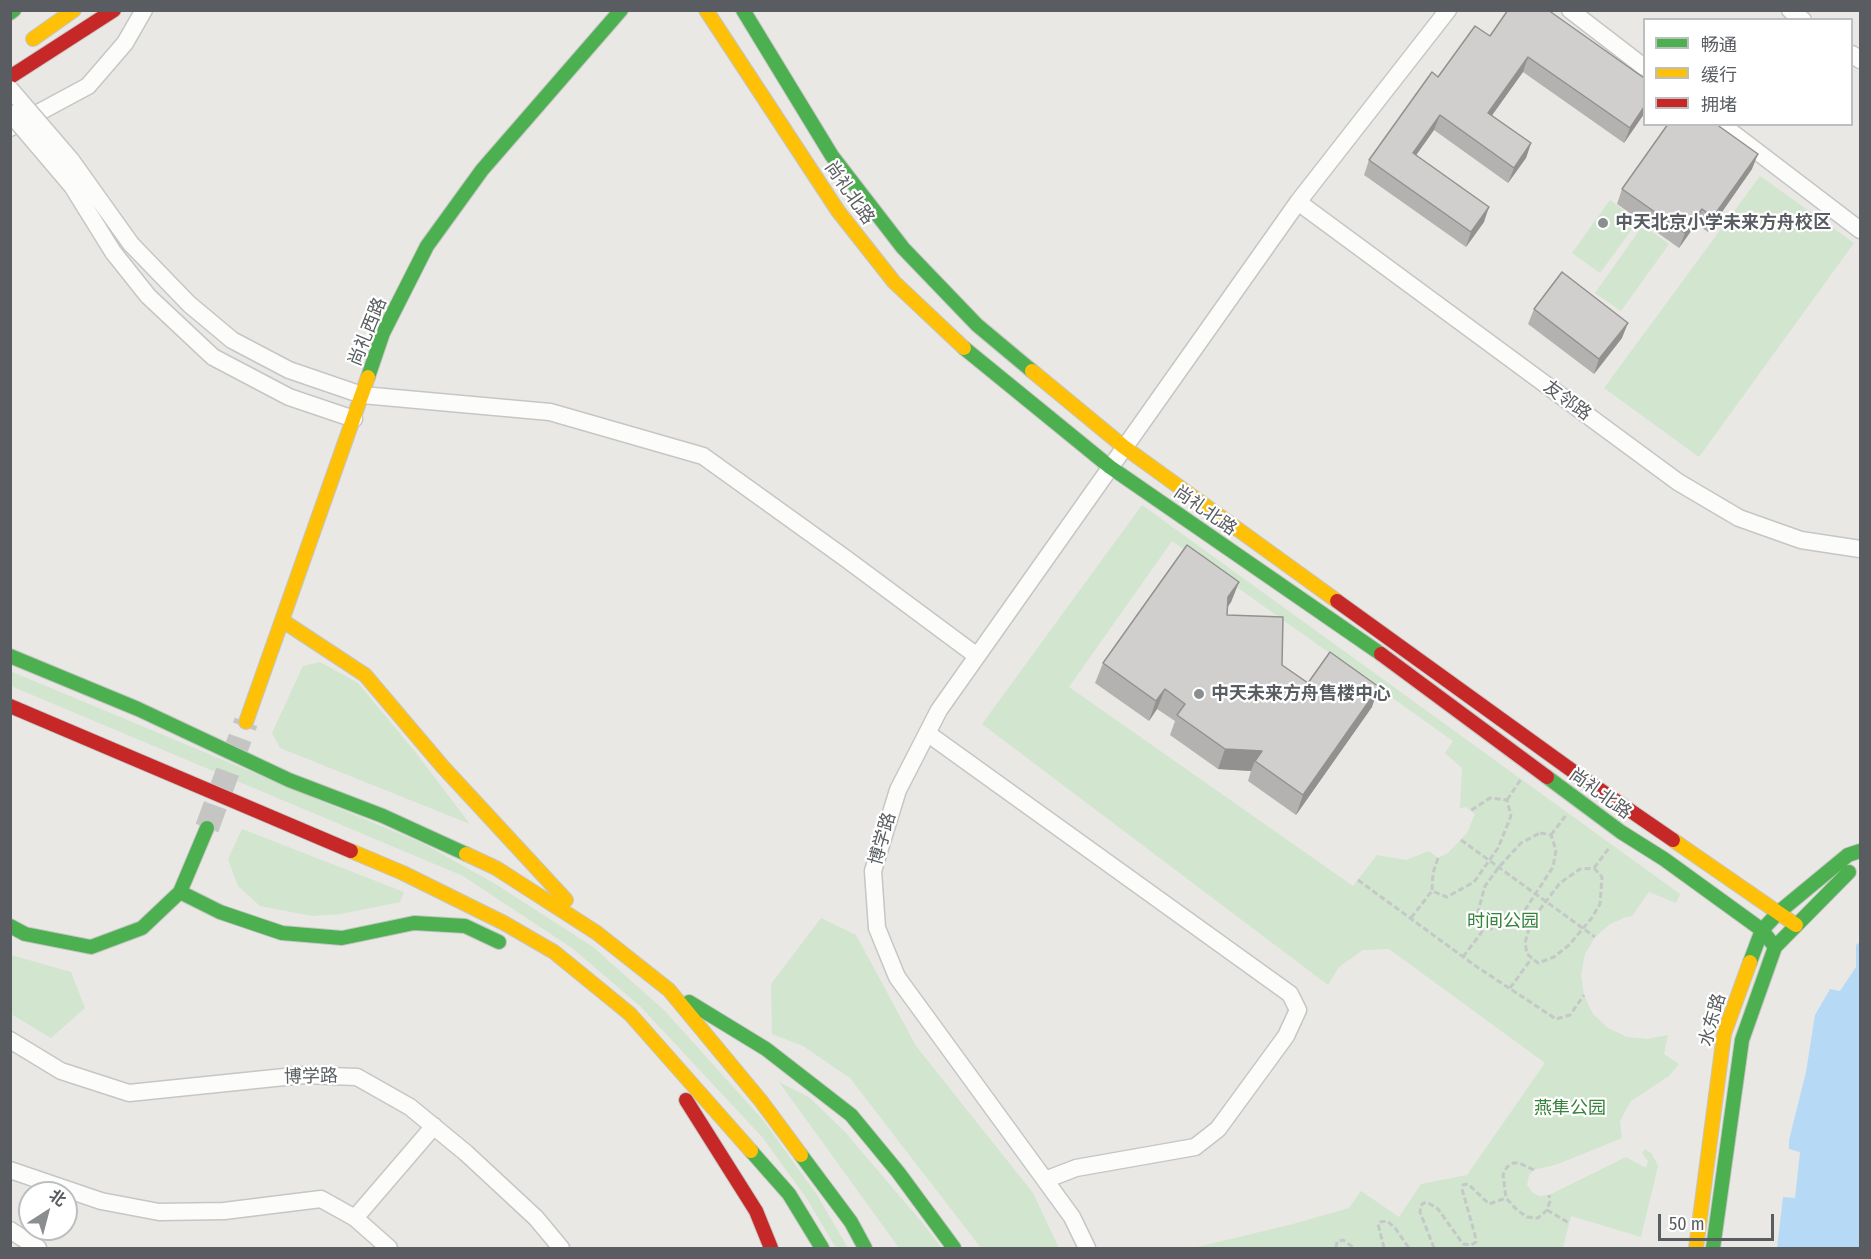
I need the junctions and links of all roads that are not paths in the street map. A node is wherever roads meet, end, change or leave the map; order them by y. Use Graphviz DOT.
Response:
graph roads {
  1 [pos="74,10"];
  2 [pos="114,10"];
  3 [pos="144,10"];
  4 [pos="621,10"];
  5 [pos="706,10"];
  6 [pos="742,10"];
  7 [pos="1448,10"];
  8 [pos="1570,10"];
  9 [pos="20,48"];
  10 [pos="1643,66"];
  11 [pos="10,77"];
  12 [pos="10,89"];
  13 [pos="10,113"];
  14 [pos="1724,126"];
  15 [pos="10,128"];
  16 [pos="1298,202"];
  17 [pos="1860,230"];
  18 [pos="362,396"];
  19 [pos="354,419"];
  20 [pos="1124,447"];
  21 [pos="1110,467"];
  22 [pos="1860,549"];
  23 [pos="283,621"];
  24 [pos="10,642"];
  25 [pos="10,656"];
  26 [pos="977,656"];
  27 [pos="10,706"];
  28 [pos="138,709"];
  29 [pos="246,722"];
  30 [pos="927,733"];
  31 [pos="207,828"];
  32 [pos="1860,851"];
  33 [pos="1860,864"];
  34 [pos="180,892"];
  35 [pos="1779,912"];
  36 [pos="1796,925"];
  37 [pos="10,926"];
  38 [pos="1762,930"];
  39 [pos="597,933"];
  40 [pos="1775,947"];
  41 [pos="512,948"];
  42 [pos="549,966"];
  43 [pos="598,988"];
  44 [pos="669,990"];
  45 [pos="630,1014"];
  46 [pos="10,1040"];
  47 [pos="434,1126"];
  48 [pos="10,1170"];
  49 [pos="1045,1180"];
  50 [pos="355,1218"];
  51 [pos="10,1230"];
  52 [pos="38,1248"];
  53 [pos="389,1248"];
  54 [pos="561,1248"];
  55 [pos="771,1248"];
  56 [pos="822,1248"];
  57 [pos="865,1248"];
  58 [pos="954,1248"];
  59 [pos="1087,1248"];
  60 [pos="1696,1248"];
  61 [pos="1713,1248"];
  1 -- 9 [label="main road"];
  2 -- 11 [label="main road"];
  3 -- 15 [label="street"];
  4 -- 18 [label="main road, 尚礼西路"];
  5 -- 21 [label="main road, 尚礼北路"];
  6 -- 20 [label="main road, 尚礼北路"];
  7 -- 16 [label="street"];
  8 -- 10 [label="street"];
  12 -- 18 [label="street, bridge"];
  13 -- 19 [label="street, bridge"];
  14 -- 17 [label="street"];
  16 -- 20 [label="street"];
  16 -- 22 [label="street, 友邻路"];
  18 -- 19 [label="main road, 尚礼西路"];
  18 -- 26 [label="street"];
  19 -- 23 [label="main road, 尚礼西路"];
  20 -- 21 [label="street"];
  20 -- 35 [label="main road, 尚礼北路"];
  21 -- 26 [label="street, 博学路"];
  21 -- 38 [label="main road, 尚礼北路"];
  23 -- 29 [label="main road, 尚礼西路"];
  23 -- 39 [label="main road"];
  24 -- 28 [label="main road"];
  25 -- 28 [label="main road"];
  26 -- 30 [label="street, 博学路"];
  27 -- 43 [label="main road"];
  28 -- 39 [label="main road"];
  30 -- 49 [label="street, 博学路"];
  30 -- 49 [label="street"];
  31 -- 34 [label="main road"];
  32 -- 35 [label="main road, 水东路"];
  33 -- 36 [label="main road, 水东路"];
  34 -- 37 [label="main road"];
  34 -- 41 [label="main road"];
  35 -- 36 [label="main road, 尚礼北路"];
  35 -- 38 [label="main road, 水东路"];
  36 -- 40 [label="main road, 水东路"];
  38 -- 40 [label="main road, 尚礼北路"];
  38 -- 60 [label="main road, 水东路"];
  39 -- 44 [label="main road"];
  40 -- 61 [label="main road, 水东路"];
  42 -- 43 [label="main road"];
  43 -- 45 [label="main road"];
  44 -- 57 [label="main road"];
  44 -- 58 [label="main road"];
  45 -- 55 [label="main road"];
  45 -- 56 [label="main road"];
  46 -- 47 [label="street, 博学路"];
  47 -- 50 [label="street"];
  47 -- 54 [label="street, 博学路"];
  48 -- 50 [label="street"];
  49 -- 59 [label="street, 博学路"];
  50 -- 53 [label="street"];
  51 -- 52 [label="street"];
}
